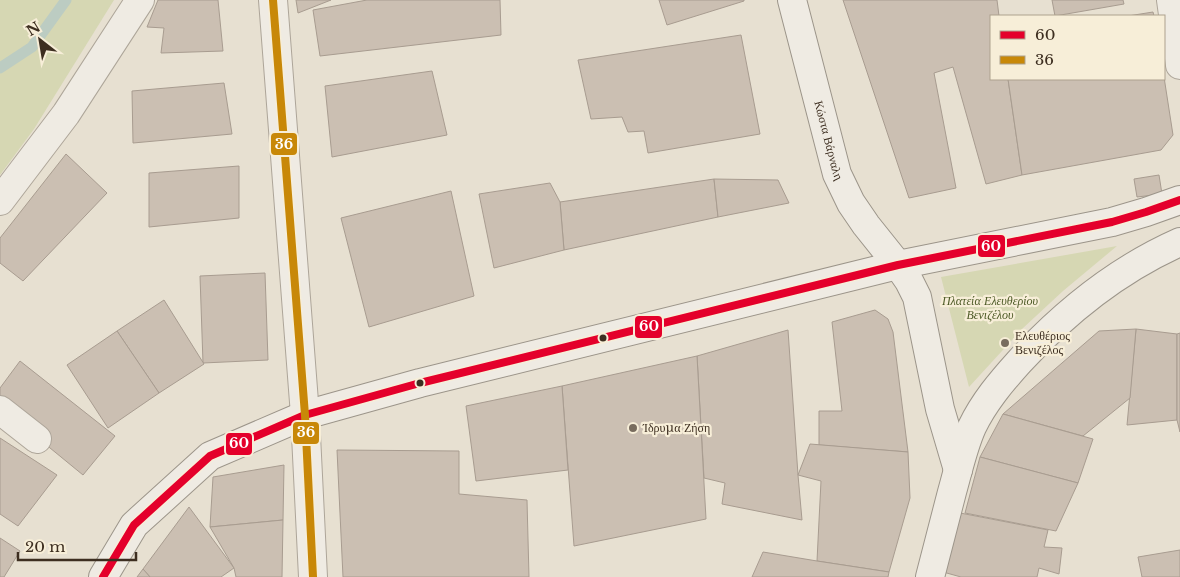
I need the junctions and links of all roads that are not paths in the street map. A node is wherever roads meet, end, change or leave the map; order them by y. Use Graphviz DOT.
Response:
graph roads {
  1 [pos="140,0"];
  2 [pos="273,0"];
  3 [pos="792,0"];
  4 [pos="1171,0"];
  5 [pos="1180,66"];
  6 [pos="1180,200"];
  7 [pos="0,201"];
  8 [pos="1112,222"];
  9 [pos="1180,227"];
  10 [pos="1180,242"];
  11 [pos="898,265"];
  12 [pos="0,410"];
  13 [pos="305,415"];
  14 [pos="37,439"];
  15 [pos="958,470"];
  16 [pos="103,577"];
  17 [pos="312,577"];
  18 [pos="930,577"];
  1 -- 7 [label="main road"];
  2 -- 13 [label="main road"];
  3 -- 11 [label="main road, Κώστα Βάρναλη"];
  4 -- 5 [label="main road"];
  6 -- 8 [label="main road"];
  8 -- 9 [label="main road"];
  8 -- 11 [label="main road"];
  10 -- 15 [label="main road"];
  11 -- 13 [label="main road"];
  11 -- 15 [label="main road"];
  12 -- 14 [label="main road"];
  13 -- 16 [label="main road"];
  13 -- 17 [label="main road"];
  15 -- 18 [label="main road"];
}
